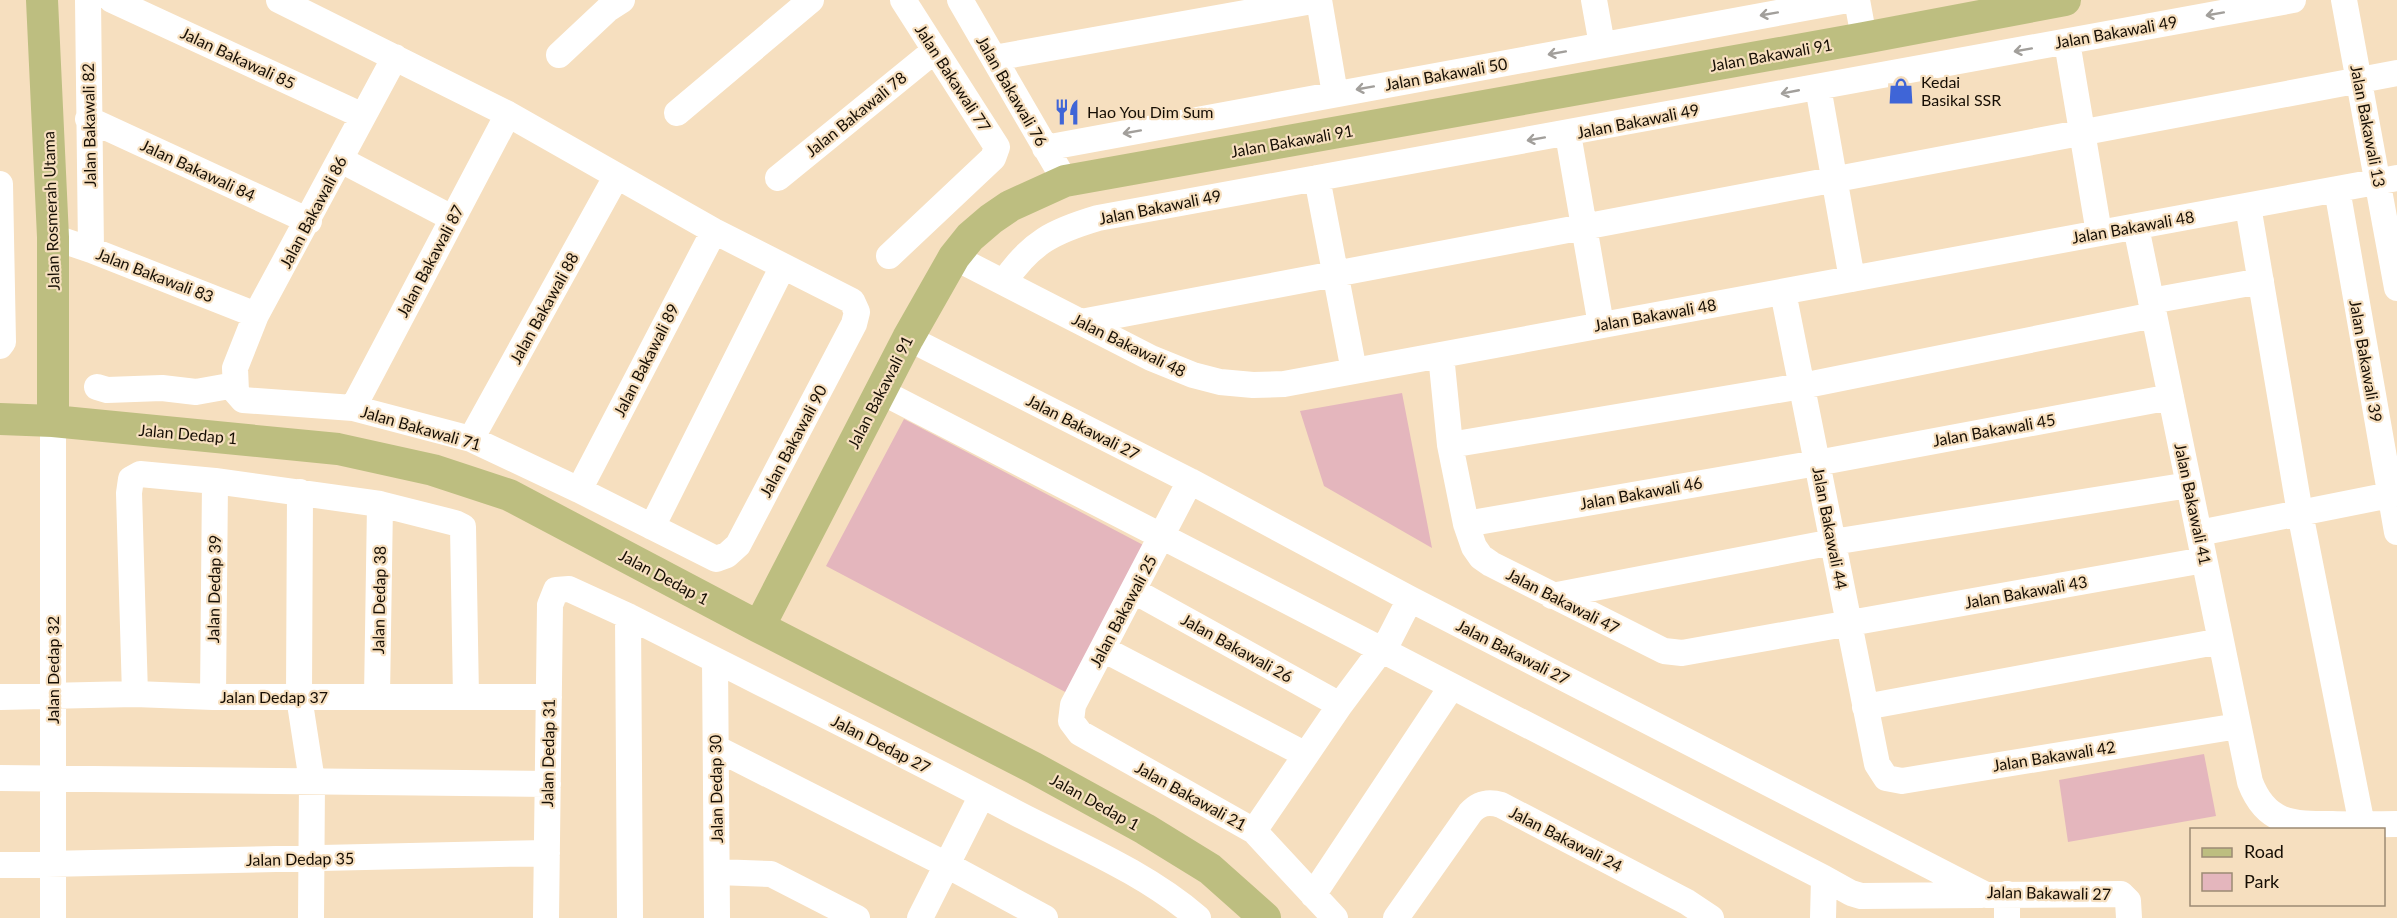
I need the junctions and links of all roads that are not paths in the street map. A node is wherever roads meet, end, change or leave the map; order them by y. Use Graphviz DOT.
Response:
graph roads {
  1 [pos="42,0"];
  2 [pos="88,0"];
  3 [pos="112,0"];
  4 [pos="279,0"];
  5 [pos="622,0"];
  6 [pos="811,0"];
  7 [pos="903,0"];
  8 [pos="960,0"];
  9 [pos="1318,0"];
  10 [pos="1594,0"];
  11 [pos="1848,0"];
  12 [pos="1857,0"];
  13 [pos="2065,0"];
  14 [pos="2293,0"];
  15 [pos="2344,0"];
  16 [pos="1864,39"];
  17 [pos="2067,42"];
  18 [pos="1602,45"];
  19 [pos="934,51"];
  20 [pos="559,55"];
  21 [pos="395,57"];
  22 [pos="994,58"];
  23 [pos="2397,73"];
  24 [pos="2358,80"];
  25 [pos="1818,87"];
  26 [pos="1335,94"];
  27 [pos="676,113"];
  28 [pos="508,114"];
  29 [pos="363,116"];
  30 [pos="88,119"];
  31 [pos="2082,131"];
  32 [pos="1568,134"];
  33 [pos="1045,148"];
  34 [pos="341,160"];
  35 [pos="616,177"];
  36 [pos="778,178"];
  37 [pos="1317,178"];
  38 [pos="1834,180"];
  39 [pos="2388,180"];
  40 [pos="1065,181"];
  41 [pos="0,184"];
  42 [pos="2337,189"];
  43 [pos="2248,206"];
  44 [pos="452,218"];
  45 [pos="309,221"];
  46 [pos="2136,226"];
  47 [pos="1584,228"];
  48 [pos="714,231"];
  49 [pos="2099,233"];
  50 [pos="53,237"];
  51 [pos="91,250"];
  52 [pos="889,256"];
  53 [pos="954,256"];
  54 [pos="783,266"];
  55 [pos="1335,274"];
  56 [pos="1852,279"];
  57 [pos="2260,281"];
  58 [pos="1005,282"];
  59 [pos="2397,288"];
  60 [pos="1783,292"];
  61 [pos="2153,308"];
  62 [pos="256,315"];
  63 [pos="1081,322"];
  64 [pos="1601,325"];
  65 [pos="908,338"];
  66 [pos="0,346"];
  67 [pos="1441,355"];
  68 [pos="1354,371"];
  69 [pos="235,376"];
  70 [pos="1802,386"];
  71 [pos="97,387"];
  72 [pos="880,391"];
  73 [pos="2171,397"];
  74 [pos="353,408"];
  75 [pos="0,419"];
  76 [pos="52,422"];
  77 [pos="471,439"];
  78 [pos="1450,445"];
  79 [pos="1817,463"];
  80 [pos="215,481"];
  81 [pos="1190,481"];
  82 [pos="2189,485"];
  83 [pos="579,490"];
  84 [pos="300,492"];
  85 [pos="2390,495"];
  86 [pos="380,504"];
  87 [pos="2300,513"];
  88 [pos="1466,524"];
  89 [pos="652,527"];
  90 [pos="2397,532"];
  91 [pos="2199,533"];
  92 [pos="1162,536"];
  93 [pos="1833,542"];
  94 [pos="716,559"];
  95 [pos="2204,560"];
  96 [pos="556,590"];
  97 [pos="1134,591"];
  98 [pos="1552,596"];
  99 [pos="1410,599"];
  100 [pos="628,616"];
  101 [pos="1849,624"];
  102 [pos="759,627"];
  103 [pos="2221,641"];
  104 [pos="1103,649"];
  105 [pos="1381,650"];
  106 [pos="715,660"];
  107 [pos="1452,686"];
  108 [pos="135,694"];
  109 [pos="0,697"];
  110 [pos="53,697"];
  111 [pos="213,697"];
  112 [pos="299,697"];
  113 [pos="377,697"];
  114 [pos="466,697"];
  115 [pos="549,697"];
  116 [pos="1340,705"];
  117 [pos="1865,707"];
  118 [pos="2238,726"];
  119 [pos="1087,737"];
  120 [pos="716,748"];
  121 [pos="1306,755"];
  122 [pos="1876,764"];
  123 [pos="0,778"];
  124 [pos="53,779"];
  125 [pos="312,782"];
  126 [pos="548,784"];
  127 [pos="982,795"];
  128 [pos="2397,824"];
  129 [pos="2362,825"];
  130 [pos="1254,831"];
  131 [pos="547,853"];
  132 [pos="313,858"];
  133 [pos="0,865"];
  134 [pos="53,865"];
  135 [pos="947,865"];
  136 [pos="717,872"];
  137 [pos="1824,878"];
  138 [pos="1314,895"];
  139 [pos="2000,903"];
  140 [pos="2129,912"];
  141 [pos="53,918"];
  142 [pos="311,918"];
  143 [pos="546,918"];
  144 [pos="630,918"];
  145 [pos="717,918"];
  146 [pos="857,918"];
  147 [pos="920,918"];
  148 [pos="1045,918"];
  149 [pos="1198,918"];
  150 [pos="1265,918"];
  151 [pos="1335,918"];
  152 [pos="1396,918"];
  153 [pos="1711,918"];
  154 [pos="1823,918"];
  1 -- 50 [label="main road, Jalan Rosmerah Utama"];
  2 -- 30 [label="street, Jalan Bakawali 82"];
  3 -- 29 [label="street, Jalan Bakawali 85"];
  4 -- 21 [label="street"];
  5 -- 20 [label="street"];
  6 -- 27 [label="street"];
  7 -- 19 [label="street, Jalan Bakawali 77"];
  8 -- 22 [label="street, Jalan Bakawali 76"];
  9 -- 22 [label="street"];
  9 -- 26 [label="street"];
  10 -- 18 [label="street"];
  11 -- 18 [label="street, Jalan Bakawali 50, one-way"];
  12 -- 16 [label="street"];
  13 -- 16 [label="main road, Jalan Bakawali 91"];
  14 -- 17 [label="street, Jalan Bakawali 49, one-way"];
  15 -- 24 [label="street, Jalan Bakawali 13"];
  16 -- 40 [label="main road, Jalan Bakawali 91"];
  17 -- 25 [label="street, Jalan Bakawali 49, one-way"];
  17 -- 31 [label="street"];
  18 -- 26 [label="street, Jalan Bakawali 50, one-way"];
  19 -- 36 [label="street, Jalan Bakawali 78"];
  19 -- 52 [label="street, Jalan Bakawali 77"];
  21 -- 28 [label="street"];
  21 -- 29 [label="street, Jalan Bakawali 86"];
  22 -- 33 [label="street, Jalan Bakawali 76"];
  23 -- 24 [label="street"];
  24 -- 31 [label="street"];
  24 -- 39 [label="street, Jalan Bakawali 13"];
  25 -- 32 [label="street, Jalan Bakawali 49, one-way"];
  25 -- 38 [label="street"];
  26 -- 33 [label="street, Jalan Bakawali 50, one-way"];
  28 -- 35 [label="street"];
  28 -- 44 [label="street, Jalan Bakawali 87"];
  29 -- 34 [label="street, Jalan Bakawali 86"];
  30 -- 45 [label="street, Jalan Bakawali 84"];
  30 -- 51 [label="street, Jalan Bakawali 82"];
  31 -- 38 [label="street"];
  31 -- 49 [label="street"];
  32 -- 37 [label="street, Jalan Bakawali 49, one-way"];
  32 -- 47 [label="street"];
  33 -- 40 [label="street, Jalan Bakawali 76"];
  34 -- 44 [label="street"];
  34 -- 45 [label="street, Jalan Bakawali 86"];
  35 -- 48 [label="street"];
  35 -- 77 [label="street, Jalan Bakawali 88"];
  37 -- 55 [label="street"];
  37 -- 58 [label="street, Jalan Bakawali 49"];
  38 -- 47 [label="street"];
  38 -- 56 [label="street"];
  39 -- 42 [label="street, Jalan Bakawali 48"];
  39 -- 59 [label="street, Jalan Bakawali 13"];
  40 -- 53 [label="main road, Jalan Bakawali 91"];
  41 -- 66 [label="street"];
  42 -- 43 [label="street, Jalan Bakawali 48"];
  42 -- 85 [label="street, Jalan Bakawali 39"];
  43 -- 46 [label="street, Jalan Bakawali 48"];
  43 -- 57 [label="street"];
  44 -- 74 [label="street, Jalan Bakawali 87"];
  45 -- 62 [label="street, Jalan Bakawali 86"];
  46 -- 49 [label="street, Jalan Bakawali 48"];
  46 -- 61 [label="street, Jalan Bakawali 41"];
  47 -- 55 [label="street"];
  47 -- 64 [label="street"];
  48 -- 54 [label="street"];
  48 -- 83 [label="street, Jalan Bakawali 89"];
  49 -- 56 [label="street, Jalan Bakawali 48"];
  50 -- 51 [label="street, Jalan Bakawali 83"];
  50 -- 76 [label="main road, Jalan Rosmerah Utama"];
  51 -- 62 [label="street, Jalan Bakawali 83"];
  53 -- 58 [label="street, Jalan Bakawali 48"];
  53 -- 65 [label="main road, Jalan Bakawali 91"];
  54 -- 89 [label="street"];
  54 -- 94 [label="street, Jalan Bakawali 90"];
  55 -- 63 [label="street"];
  55 -- 68 [label="street"];
  56 -- 60 [label="street, Jalan Bakawali 48"];
  57 -- 61 [label="street"];
  57 -- 87 [label="street"];
  58 -- 63 [label="street, Jalan Bakawali 48"];
  60 -- 64 [label="street, Jalan Bakawali 48"];
  60 -- 70 [label="street, Jalan Bakawali 44"];
  61 -- 70 [label="street"];
  61 -- 73 [label="street, Jalan Bakawali 41"];
  62 -- 69 [label="street, Jalan Bakawali 86"];
  63 -- 68 [label="street, Jalan Bakawali 48"];
  64 -- 67 [label="street, Jalan Bakawali 48"];
  65 -- 72 [label="main road, Jalan Bakawali 91"];
  65 -- 81 [label="street, Jalan Bakawali 27"];
  67 -- 68 [label="street, Jalan Bakawali 48"];
  67 -- 78 [label="street, Jalan Bakawali 47"];
  69 -- 71 [label="street"];
  69 -- 74 [label="street, Jalan Bakawali 71"];
  70 -- 78 [label="street"];
  70 -- 79 [label="street, Jalan Bakawali 44"];
  72 -- 92 [label="street"];
  72 -- 102 [label="main road, Jalan Bakawali 91"];
  73 -- 79 [label="street, Jalan Bakawali 45"];
  73 -- 82 [label="street, Jalan Bakawali 41"];
  74 -- 77 [label="street, Jalan Bakawali 71"];
  75 -- 76 [label="main road, Jalan Dedap 1"];
  76 -- 102 [label="main road, Jalan Dedap 1"];
  76 -- 110 [label="street, Jalan Dedap 32"];
  77 -- 83 [label="street, Jalan Bakawali 71"];
  78 -- 88 [label="street, Jalan Bakawali 47"];
  79 -- 88 [label="street, Jalan Bakawali 46"];
  79 -- 93 [label="street, Jalan Bakawali 44"];
  80 -- 84 [label="street"];
  80 -- 108 [label="street"];
  80 -- 111 [label="street, Jalan Dedap 39"];
  81 -- 92 [label="street, Jalan Bakawali 25"];
  81 -- 99 [label="street, Jalan Bakawali 27"];
  82 -- 91 [label="street, Jalan Bakawali 41"];
  82 -- 93 [label="street"];
  83 -- 89 [label="street, Jalan Bakawali 71"];
  84 -- 86 [label="street"];
  84 -- 112 [label="street"];
  85 -- 87 [label="street"];
  85 -- 90 [label="street, Jalan Bakawali 39"];
  86 -- 113 [label="street, Jalan Dedap 38"];
  86 -- 114 [label="street"];
  87 -- 91 [label="street"];
  87 -- 129 [label="street"];
  88 -- 98 [label="street, Jalan Bakawali 47"];
  89 -- 94 [label="street, Jalan Bakawali 71"];
  91 -- 95 [label="street, Jalan Bakawali 41"];
  92 -- 97 [label="street, Jalan Bakawali 25"];
  92 -- 105 [label="street"];
  93 -- 98 [label="street"];
  93 -- 101 [label="street, Jalan Bakawali 44"];
  95 -- 101 [label="street, Jalan Bakawali 43"];
  95 -- 103 [label="street, Jalan Bakawali 41"];
  96 -- 100 [label="street, Jalan Dedap 27"];
  96 -- 115 [label="street, Jalan Dedap 31"];
  97 -- 104 [label="street, Jalan Bakawali 25"];
  97 -- 116 [label="street, Jalan Bakawali 26"];
  98 -- 101 [label="street, Jalan Bakawali 47"];
  99 -- 105 [label="street"];
  99 -- 139 [label="street, Jalan Bakawali 27"];
  100 -- 106 [label="street, Jalan Dedap 27"];
  100 -- 144 [label="street"];
  101 -- 117 [label="street, Jalan Bakawali 44"];
  102 -- 150 [label="main road, Jalan Dedap 1"];
  103 -- 117 [label="street"];
  103 -- 118 [label="street, Jalan Bakawali 41"];
  104 -- 119 [label="street, Jalan Bakawali 25"];
  104 -- 121 [label="street"];
  105 -- 107 [label="street"];
  105 -- 116 [label="street"];
  106 -- 120 [label="street, Jalan Dedap 30"];
  106 -- 127 [label="street, Jalan Dedap 27"];
  107 -- 137 [label="street"];
  107 -- 138 [label="street"];
  108 -- 110 [label="street, Jalan Dedap 37"];
  108 -- 111 [label="street, Jalan Dedap 37"];
  109 -- 110 [label="street, Jalan Dedap 37"];
  110 -- 124 [label="street, Jalan Dedap 32"];
  111 -- 112 [label="street, Jalan Dedap 37"];
  112 -- 113 [label="street, Jalan Dedap 37"];
  112 -- 125 [label="street"];
  113 -- 114 [label="street, Jalan Dedap 37"];
  114 -- 115 [label="street, Jalan Dedap 37"];
  115 -- 126 [label="street, Jalan Dedap 31"];
  116 -- 121 [label="street"];
  117 -- 122 [label="street, Jalan Bakawali 44"];
  118 -- 122 [label="street, Jalan Bakawali 42"];
  118 -- 129 [label="street, Jalan Bakawali 41"];
  119 -- 130 [label="street, Jalan Bakawali 21"];
  120 -- 135 [label="street"];
  120 -- 136 [label="street, Jalan Dedap 30"];
  121 -- 130 [label="street"];
  123 -- 124 [label="street"];
  124 -- 125 [label="street"];
  124 -- 134 [label="street, Jalan Dedap 32"];
  125 -- 126 [label="street"];
  125 -- 132 [label="street"];
  126 -- 131 [label="street, Jalan Dedap 31"];
  127 -- 135 [label="street"];
  127 -- 149 [label="street, Jalan Dedap 27"];
  128 -- 129 [label="street, Jalan Bakawali 41"];
  130 -- 138 [label="street, Jalan Bakawali 21"];
  131 -- 132 [label="street, Jalan Dedap 35"];
  131 -- 143 [label="street, Jalan Dedap 31"];
  132 -- 134 [label="street, Jalan Dedap 35"];
  132 -- 142 [label="street"];
  133 -- 134 [label="street, Jalan Dedap 35"];
  134 -- 141 [label="street, Jalan Dedap 32"];
  135 -- 147 [label="street"];
  135 -- 148 [label="street"];
  136 -- 145 [label="street, Jalan Dedap 30"];
  136 -- 146 [label="street"];
  137 -- 139 [label="street"];
  137 -- 154 [label="street"];
  138 -- 151 [label="street, Jalan Bakawali 21"];
  139 -- 140 [label="street, Jalan Bakawali 27"];
  152 -- 153 [label="street, Jalan Bakawali 24"];
}
